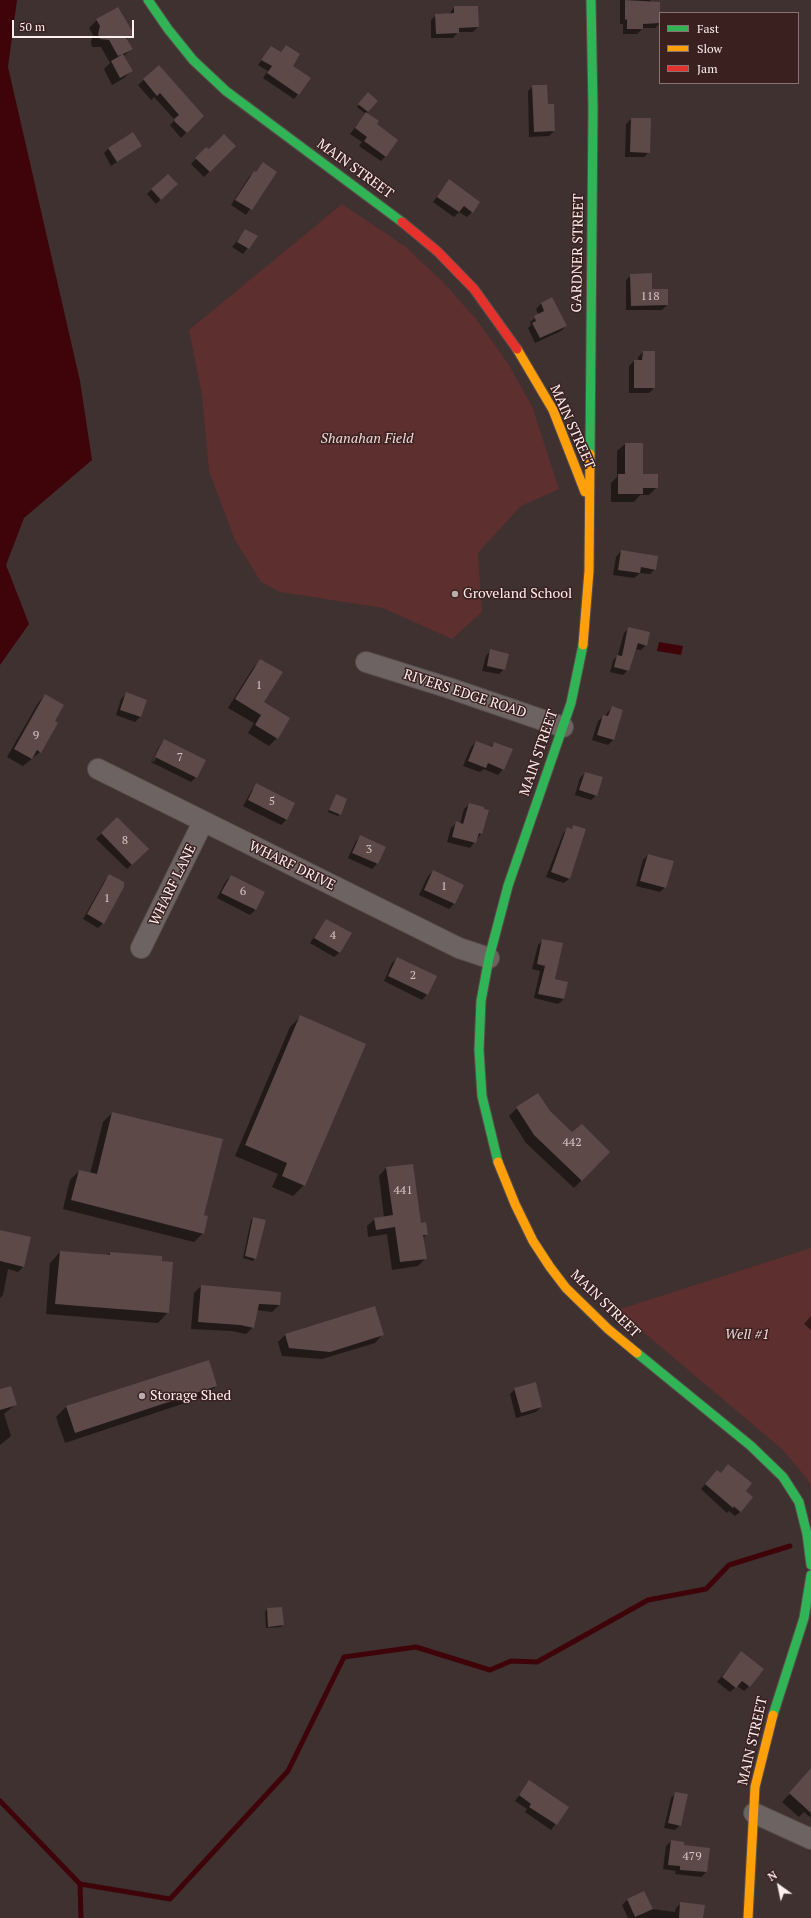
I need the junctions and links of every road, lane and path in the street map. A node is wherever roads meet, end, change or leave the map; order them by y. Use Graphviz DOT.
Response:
graph roads {
  1 [pos="148,0"];
  2 [pos="591,0"];
  3 [pos="590,506"];
  4 [pos="366,662"];
  5 [pos="563,727"];
  6 [pos="98,769"];
  7 [pos="203,822"];
  8 [pos="141,948"];
  9 [pos="489,958"];
  10 [pos="811,1565"];
  11 [pos="811,1575"];
  12 [pos="754,1813"];
  13 [pos="811,1839"];
  14 [pos="748,1918"];
  1 -- 3 [label="main road, MAIN STREET"];
  2 -- 3 [label="main road, GARDNER STREET"];
  3 -- 5 [label="main road, MAIN STREET"];
  4 -- 5 [label="street, RIVERS EDGE ROAD"];
  5 -- 9 [label="main road, MAIN STREET"];
  6 -- 7 [label="street, WHARF DRIVE"];
  7 -- 8 [label="street, WHARF LANE"];
  7 -- 9 [label="street, WHARF DRIVE"];
  9 -- 10 [label="main road, MAIN STREET"];
  11 -- 12 [label="main road, MAIN STREET"];
  12 -- 13 [label="street"];
  12 -- 14 [label="main road, MAIN STREET"];
}
